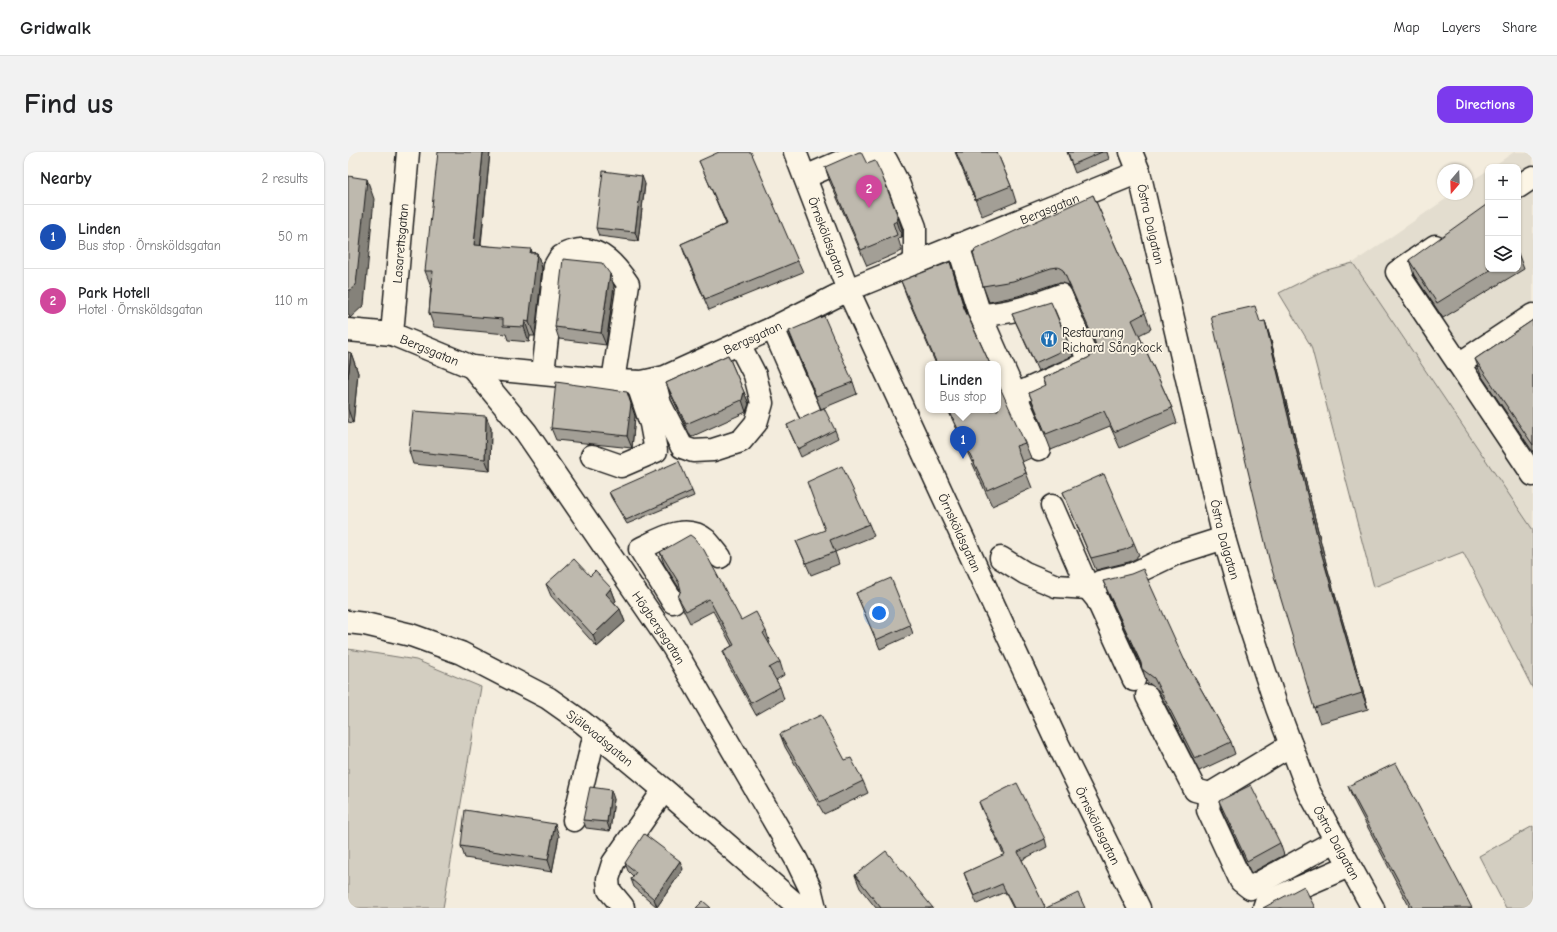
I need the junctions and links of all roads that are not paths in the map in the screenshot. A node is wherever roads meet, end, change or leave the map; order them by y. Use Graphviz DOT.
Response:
graph roads {
  1 [pos="408,152"];
  2 [pos="795,152"];
  3 [pos="1131,152"];
  4 [pos="1139,172"];
  5 [pos="805,177"];
  6 [pos="1533,177"];
  7 [pos="1521,185"];
  8 [pos="1449,235"];
  9 [pos="958,245"];
  10 [pos="915,263"];
  11 [pos="848,290"];
  12 [pos="980,315"];
  13 [pos="1533,315"];
  14 [pos="773,328"];
  15 [pos="348,330"];
  16 [pos="392,334"];
  17 [pos="739,344"];
  18 [pos="1000,361"];
  19 [pos="1001,363"];
  20 [pos="1459,364"];
  21 [pos="472,367"];
  22 [pos="543,373"];
  23 [pos="613,381"];
  24 [pos="646,381"];
  25 [pos="1015,395"];
  26 [pos="809,412"];
  27 [pos="1039,449"];
  28 [pos="592,456"];
  29 [pos="1533,475"];
  30 [pos="1052,506"];
  31 [pos="1224,538"];
  32 [pos="599,539"];
  33 [pos="640,549"];
  34 [pos="720,557"];
  35 [pos="1001,558"];
  36 [pos="1088,588"];
  37 [pos="673,602"];
  38 [pos="357,623"];
  39 [pos="595,733"];
  40 [pos="1291,745"];
  41 [pos="664,790"];
  42 [pos="1210,794"];
  43 [pos="574,820"];
  44 [pos="1336,841"];
  45 [pos="1349,866"];
  46 [pos="624,907"];
  47 [pos="800,908"];
  48 [pos="815,908"];
  49 [pos="1139,908"];
  50 [pos="1264,908"];
  51 [pos="1373,908"];
  1 -- 16 [label="street, Lasarettsgatan"];
  2 -- 5 [label="street, Örnsköldsgatan"];
  3 -- 4 [label="street, Östra Dalgatan"];
  4 -- 9 [label="street, Bergsgatan"];
  4 -- 31 [label="street, Östra Dalgatan"];
  5 -- 10 [label="street"];
  5 -- 11 [label="street, Örnsköldsgatan"];
  6 -- 7 [label="street"];
  8 -- 20 [label="street"];
  9 -- 10 [label="street, Bergsgatan"];
  9 -- 12 [label="street"];
  10 -- 11 [label="street, Bergsgatan"];
  11 -- 14 [label="street, Bergsgatan"];
  11 -- 49 [label="street, Örnsköldsgatan"];
  12 -- 18 [label="street"];
  12 -- 25 [label="street"];
  13 -- 20 [label="street"];
  14 -- 17 [label="street, Bergsgatan"];
  14 -- 26 [label="street"];
  15 -- 16 [label="street, Bergsgatan"];
  16 -- 21 [label="street, Bergsgatan"];
  17 -- 24 [label="street, Bergsgatan"];
  17 -- 24 [label="street"];
  19 -- 25 [label="street"];
  20 -- 29 [label="street"];
  21 -- 22 [label="street, Bergsgatan"];
  21 -- 32 [label="street, Högbergsgatan"];
  22 -- 23 [label="street, Bergsgatan"];
  22 -- 23 [label="street"];
  23 -- 24 [label="street, Bergsgatan"];
  24 -- 28 [label="street"];
  25 -- 27 [label="street"];
  30 -- 36 [label="street"];
  31 -- 36 [label="street"];
  31 -- 40 [label="street, Östra Dalgatan"];
  32 -- 33 [label="street"];
  32 -- 48 [label="street, Högbergsgatan"];
  33 -- 34 [label="street"];
  33 -- 37 [label="street"];
  35 -- 36 [label="street"];
  36 -- 42 [label="street"];
  38 -- 39 [label="street, Själevadsgatan"];
  39 -- 41 [label="street, Själevadsgatan"];
  39 -- 43 [label="street"];
  40 -- 42 [label="street"];
  40 -- 44 [label="street, Östra Dalgatan"];
  41 -- 46 [label="street"];
  41 -- 47 [label="street, Själevadsgatan"];
  42 -- 44 [label="street"];
  44 -- 45 [label="street, Östra Dalgatan"];
  45 -- 50 [label="street"];
  45 -- 51 [label="street, Östra Dalgatan"];
}
